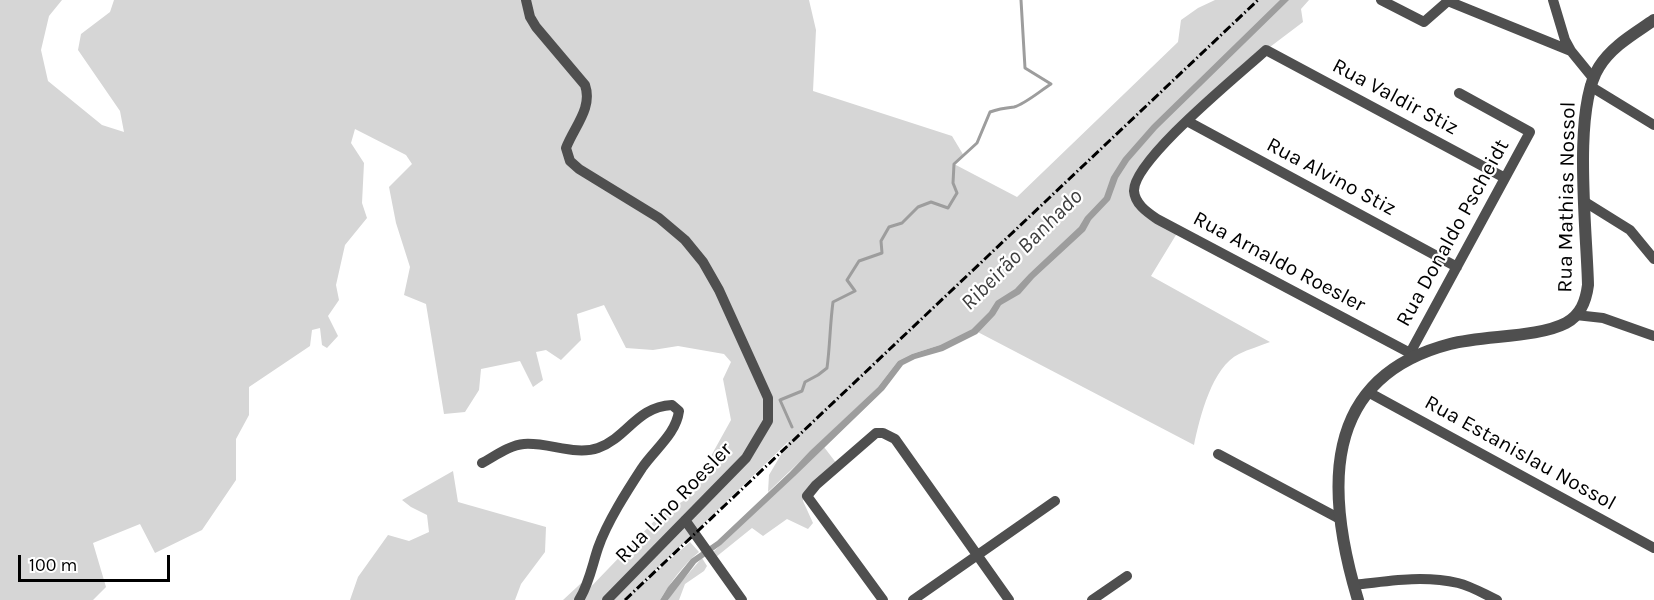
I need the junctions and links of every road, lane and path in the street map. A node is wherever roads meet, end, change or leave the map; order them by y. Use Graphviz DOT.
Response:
graph roads {
  1 [pos="526,0"];
  2 [pos="1381,0"];
  3 [pos="1553,0"];
  4 [pos="1654,20"];
  5 [pos="1571,51"];
  6 [pos="1591,82"];
  7 [pos="1459,93"];
  8 [pos="1187,121"];
  9 [pos="1654,125"];
  10 [pos="1505,178"];
  11 [pos="1585,202"];
  12 [pos="1654,260"];
  13 [pos="1457,267"];
  14 [pos="1576,315"];
  15 [pos="1654,336"];
  16 [pos="1411,355"];
  17 [pos="1368,392"];
  18 [pos="1218,454"];
  19 [pos="482,463"];
  20 [pos="1055,501"];
  21 [pos="1340,519"];
  22 [pos="685,520"];
  23 [pos="1654,549"];
  24 [pos="977,555"];
  25 [pos="1127,576"];
  26 [pos="1354,585"];
  27 [pos="579,600"];
  28 [pos="607,600"];
  29 [pos="742,600"];
  30 [pos="883,600"];
  31 [pos="913,600"];
  32 [pos="1009,600"];
  33 [pos="1092,600"];
  34 [pos="1358,600"];
  35 [pos="1497,600"];
  1 -- 22 [label="street, Rua Lino Roesler"];
  2 -- 5 [label="street"];
  3 -- 5 [label="street"];
  4 -- 6 [label="street, Rua Mathias Nossol"];
  5 -- 6 [label="street"];
  6 -- 9 [label="street"];
  6 -- 11 [label="street, Rua Mathias Nossol"];
  7 -- 10 [label="street, Rua Donaldo Pscheidt"];
  8 -- 10 [label="street, Rua Valdir Stiz"];
  8 -- 13 [label="street, Rua Alvino Stiz"];
  8 -- 16 [label="street, Rua Arnaldo Roesler"];
  10 -- 13 [label="street, Rua Donaldo Pscheidt"];
  11 -- 12 [label="street"];
  11 -- 14 [label="street, Rua Mathias Nossol"];
  13 -- 16 [label="street, Rua Donaldo Pscheidt"];
  14 -- 15 [label="street"];
  14 -- 16 [label="street, Rua Mathias Nossol"];
  16 -- 17 [label="street, Rua Mathias Nossol"];
  17 -- 21 [label="street, Rua Mathias Nossol"];
  17 -- 23 [label="street, Rua Estanislau Nossol"];
  18 -- 21 [label="street"];
  19 -- 27 [label="street, Rua Lino Roesler"];
  20 -- 24 [label="street"];
  21 -- 26 [label="street, Rua Mathias Nossol"];
  22 -- 28 [label="street, Rua Lino Roesler"];
  22 -- 29 [label="street"];
  24 -- 30 [label="street"];
  24 -- 31 [label="street"];
  24 -- 32 [label="street"];
  25 -- 33 [label="street"];
  26 -- 34 [label="street, Rua Mathias Nossol"];
  26 -- 35 [label="street"];
}
